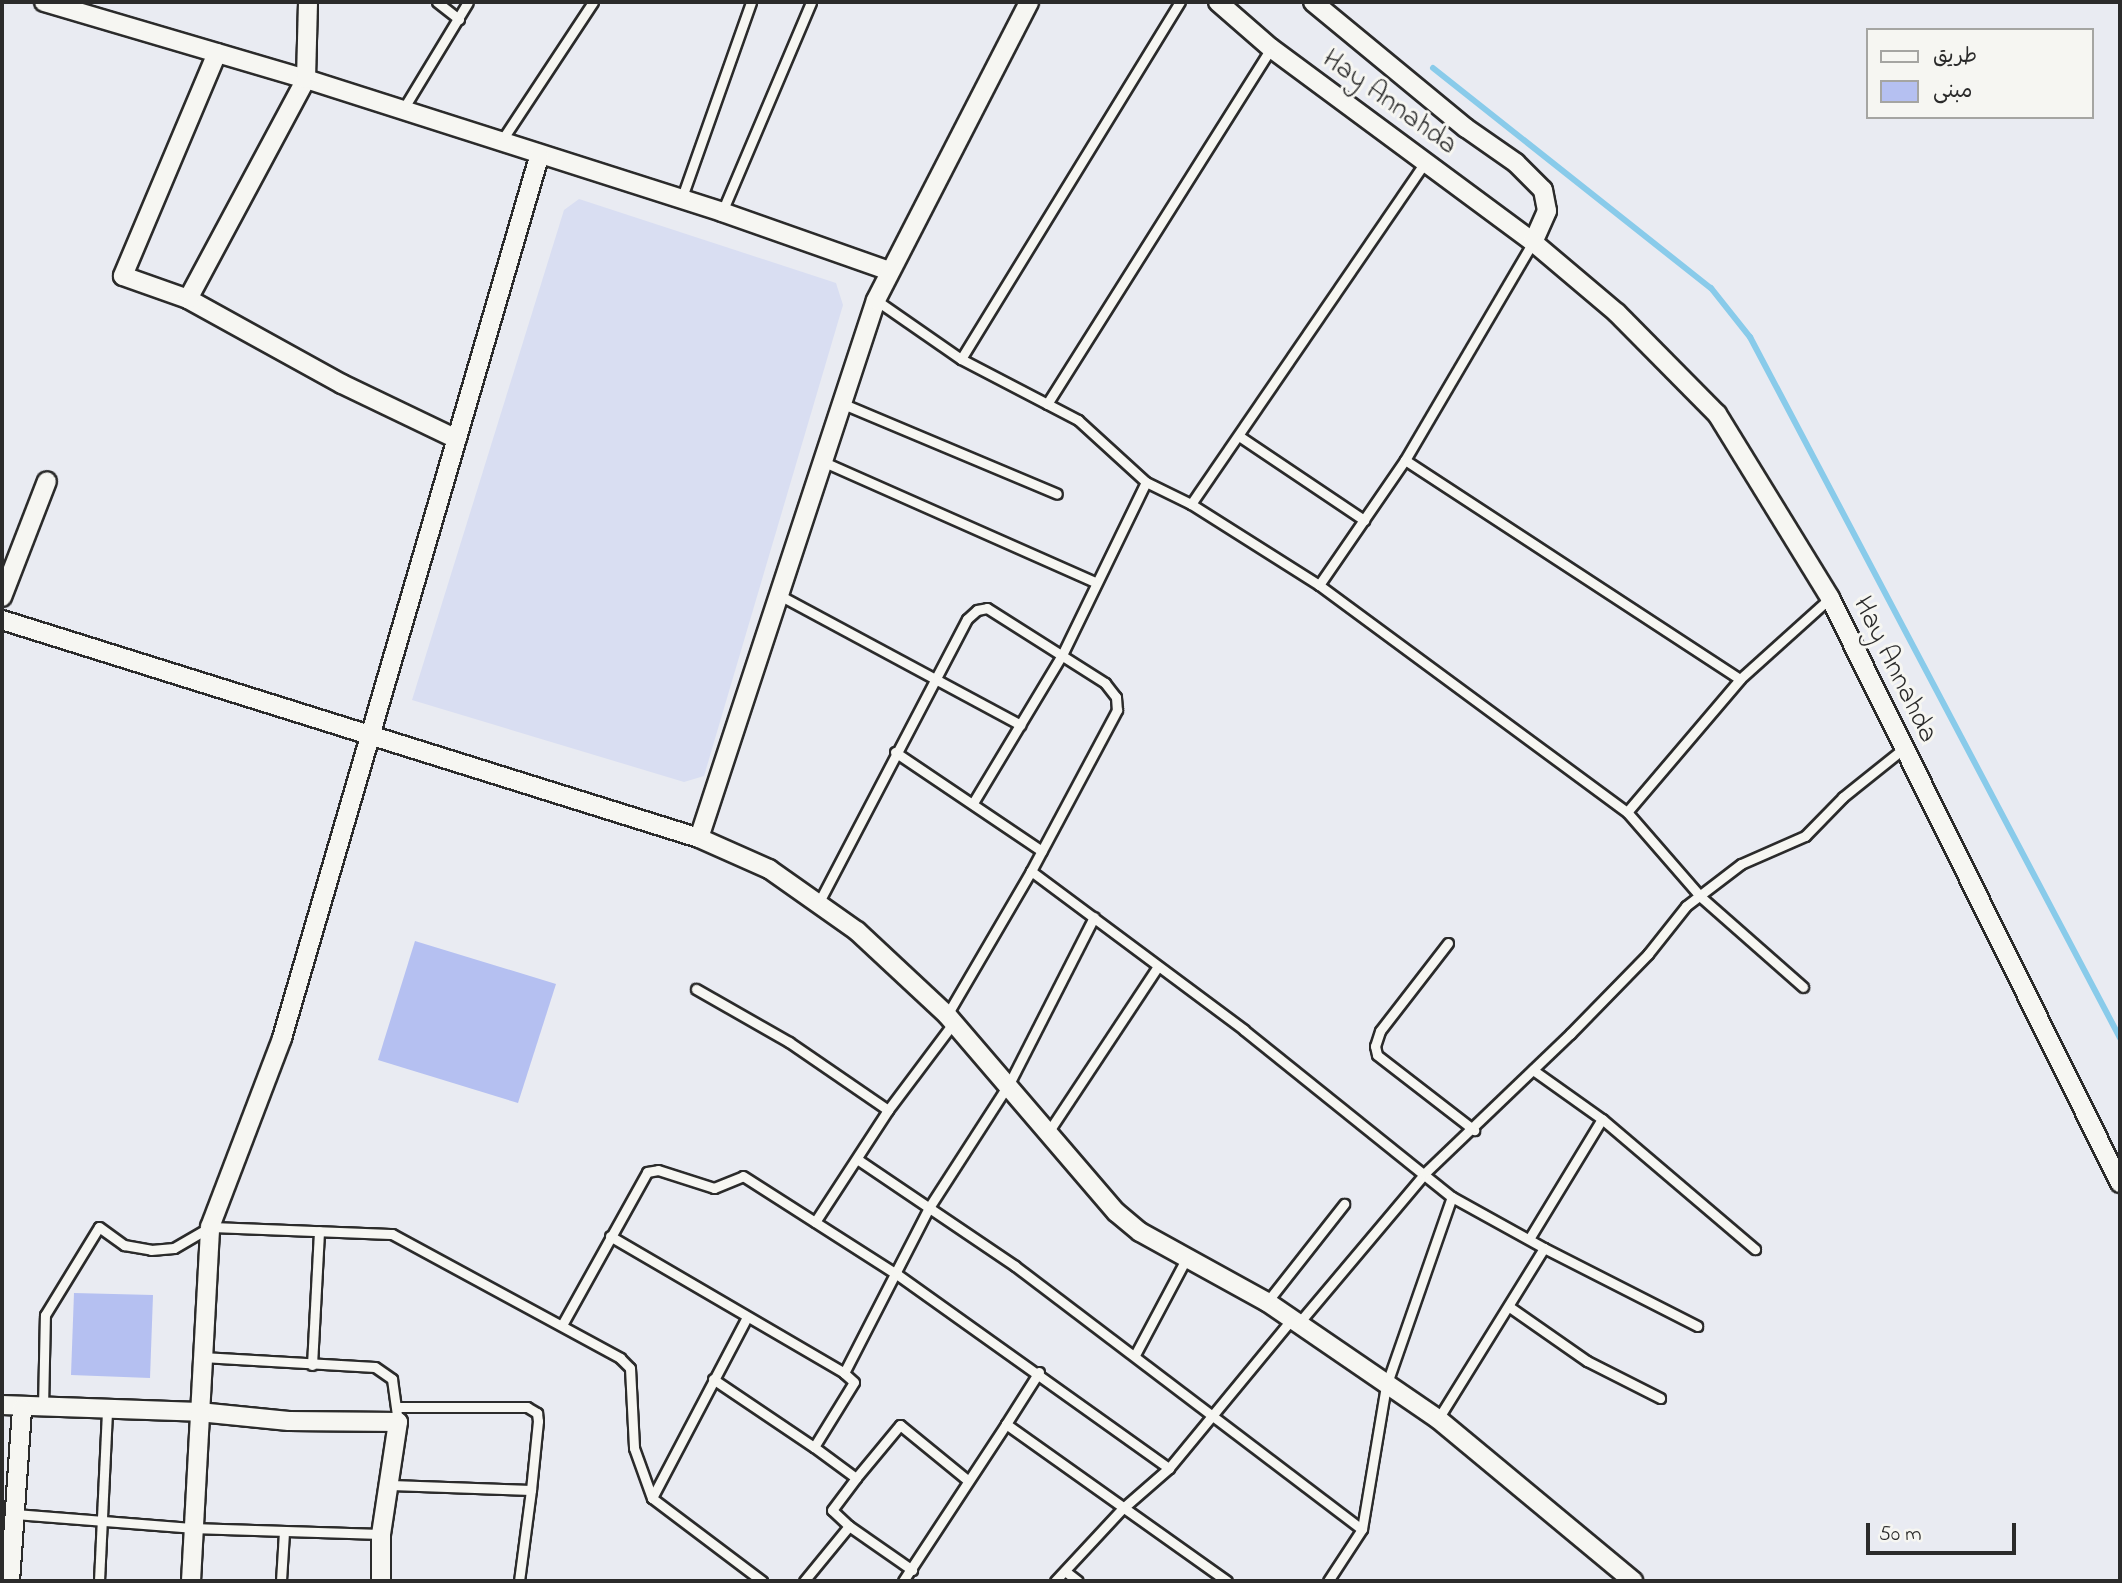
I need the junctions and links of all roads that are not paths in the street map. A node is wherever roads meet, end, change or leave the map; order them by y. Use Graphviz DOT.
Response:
graph roads {
  1 [pos="44,2"];
  2 [pos="308,2"];
  3 [pos="437,2"];
  4 [pos="468,2"];
  5 [pos="593,2"];
  6 [pos="751,2"];
  7 [pos="811,2"];
  8 [pos="1029,2"];
  9 [pos="1180,2"];
  10 [pos="1217,2"];
  11 [pos="1313,2"];
  12 [pos="459,19"];
  13 [pos="1271,48"];
  14 [pos="217,53"];
  15 [pos="306,79"];
  16 [pos="401,112"];
  17 [pos="499,144"];
  18 [pos="540,157"];
  19 [pos="1425,162"];
  20 [pos="681,200"];
  21 [pos="722,212"];
  22 [pos="1533,242"];
  23 [pos="890,271"];
  24 [pos="188,299"];
  25 [pos="876,300"];
  26 [pos="961,359"];
  27 [pos="841,403"];
  28 [pos="1047,404"];
  29 [pos="1239,436"];
  30 [pos="457,439"];
  31 [pos="1405,460"];
  32 [pos="824,463"];
  33 [pos="47,481"];
  34 [pos="1146,482"];
  35 [pos="1057,494"];
  36 [pos="1191,504"];
  37 [pos="1364,520"];
  38 [pos="1095,582"];
  39 [pos="1319,585"];
  40 [pos="781,596"];
  41 [pos="2,597"];
  42 [pos="1830,598"];
  43 [pos="2,620"];
  44 [pos="1062,655"];
  45 [pos="1740,679"];
  46 [pos="936,680"];
  47 [pos="1021,725"];
  48 [pos="371,733"];
  49 [pos="1903,749"];
  50 [pos="895,752"];
  51 [pos="973,803"];
  52 [pos="1627,811"];
  53 [pos="699,838"];
  54 [pos="1042,851"];
  55 [pos="1031,871"];
  56 [pos="1701,897"];
  57 [pos="819,902"];
  58 [pos="1094,917"];
  59 [pos="1448,943"];
  60 [pos="1157,968"];
  61 [pos="1803,987"];
  62 [pos="696,989"];
  63 [pos="951,1019"];
  64 [pos="1533,1070"];
  65 [pos="1010,1082"];
  66 [pos="887,1110"];
  67 [pos="1602,1119"];
  68 [pos="1474,1130"];
  69 [pos="1047,1134"];
  70 [pos="857,1159"];
  71 [pos="1425,1173"];
  72 [pos="2120,1183"];
  73 [pos="1452,1197"];
  74 [pos="1344,1204"];
  75 [pos="930,1206"];
  76 [pos="815,1222"];
  77 [pos="210,1227"];
  78 [pos="319,1231"];
  79 [pos="610,1236"];
  80 [pos="1529,1239"];
  81 [pos="1544,1248"];
  82 [pos="1755,1249"];
  83 [pos="1186,1259"];
  84 [pos="898,1275"];
  85 [pos="1267,1302"];
  86 [pos="1511,1308"];
  87 [pos="747,1317"];
  88 [pos="1295,1322"];
  89 [pos="562,1325"];
  90 [pos="1697,1326"];
  91 [pos="1135,1355"];
  92 [pos="201,1357"];
  93 [pos="312,1365"];
  94 [pos="1039,1372"];
  95 [pos="844,1373"];
  96 [pos="713,1379"];
  97 [pos="1386,1386"];
  98 [pos="1660,1398"];
  99 [pos="2,1405"];
  100 [pos="22,1408"];
  101 [pos="43,1408"];
  102 [pos="107,1410"];
  103 [pos="199,1412"];
  104 [pos="398,1415"];
  105 [pos="1214,1417"];
  106 [pos="1438,1419"];
  107 [pos="1006,1424"];
  108 [pos="814,1447"];
  109 [pos="1169,1468"];
  110 [pos="856,1478"];
  111 [pos="966,1479"];
  112 [pos="390,1485"];
  113 [pos="531,1490"];
  114 [pos="652,1498"];
  115 [pos="1122,1509"];
  116 [pos="15,1514"];
  117 [pos="100,1518"];
  118 [pos="849,1526"];
  119 [pos="191,1528"];
  120 [pos="1362,1529"];
  121 [pos="284,1532"];
  122 [pos="381,1534"];
  123 [pos="912,1570"];
  124 [pos="1065,1571"];
  125 [pos="10,1581"];
  126 [pos="99,1581"];
  127 [pos="191,1581"];
  128 [pos="281,1581"];
  129 [pos="381,1581"];
  130 [pos="519,1581"];
  131 [pos="762,1581"];
  132 [pos="804,1581"];
  133 [pos="904,1581"];
  134 [pos="1055,1581"];
  135 [pos="1078,1581"];
  136 [pos="1227,1581"];
  137 [pos="1328,1581"];
  138 [pos="1633,1581"];
  1 -- 14 [label="street"];
  2 -- 15 [label="street"];
  3 -- 12 [label="lane"];
  4 -- 12 [label="lane"];
  5 -- 17 [label="lane"];
  6 -- 20 [label="lane"];
  7 -- 21 [label="lane"];
  8 -- 23 [label="street"];
  9 -- 26 [label="lane"];
  10 -- 13 [label="street, Hay Annahda"];
  11 -- 22 [label="street, Hay Annahda"];
  12 -- 16 [label="lane"];
  13 -- 19 [label="street, Hay Annahda"];
  13 -- 28 [label="lane"];
  14 -- 15 [label="street"];
  14 -- 24 [label="street"];
  15 -- 16 [label="street"];
  15 -- 24 [label="street"];
  16 -- 17 [label="street"];
  17 -- 18 [label="street"];
  18 -- 20 [label="street"];
  18 -- 30 [label="street"];
  19 -- 22 [label="street, Hay Annahda"];
  19 -- 29 [label="lane"];
  20 -- 21 [label="street"];
  21 -- 23 [label="street"];
  22 -- 31 [label="lane"];
  22 -- 42 [label="street, Hay Annahda"];
  23 -- 25 [label="street"];
  24 -- 30 [label="street"];
  25 -- 26 [label="lane"];
  25 -- 27 [label="street"];
  26 -- 28 [label="lane"];
  27 -- 32 [label="street"];
  27 -- 35 [label="lane"];
  28 -- 34 [label="lane"];
  29 -- 36 [label="lane"];
  29 -- 37 [label="lane"];
  30 -- 48 [label="street"];
  31 -- 37 [label="lane"];
  31 -- 45 [label="lane"];
  32 -- 38 [label="lane"];
  32 -- 40 [label="street"];
  33 -- 41 [label="street"];
  34 -- 36 [label="lane"];
  34 -- 38 [label="lane"];
  36 -- 39 [label="lane"];
  37 -- 39 [label="lane"];
  38 -- 44 [label="lane"];
  39 -- 52 [label="lane"];
  40 -- 46 [label="lane"];
  40 -- 53 [label="street"];
  42 -- 45 [label="lane"];
  42 -- 49 [label="street, Hay Annahda"];
  43 -- 48 [label="street"];
  44 -- 46 [label="lane"];
  44 -- 47 [label="lane"];
  44 -- 54 [label="lane"];
  45 -- 52 [label="lane"];
  46 -- 47 [label="lane"];
  46 -- 50 [label="lane"];
  47 -- 51 [label="lane"];
  48 -- 53 [label="street"];
  48 -- 77 [label="street"];
  49 -- 56 [label="lane"];
  49 -- 72 [label="street, Hay Annahda"];
  50 -- 51 [label="lane"];
  50 -- 57 [label="lane"];
  51 -- 54 [label="lane"];
  52 -- 56 [label="lane"];
  53 -- 57 [label="street"];
  54 -- 55 [label="lane"];
  55 -- 58 [label="lane"];
  55 -- 63 [label="lane"];
  56 -- 61 [label="lane"];
  56 -- 64 [label="lane"];
  57 -- 63 [label="street"];
  58 -- 60 [label="lane"];
  58 -- 65 [label="lane"];
  59 -- 68 [label="lane"];
  60 -- 69 [label="lane"];
  60 -- 71 [label="lane"];
  62 -- 66 [label="lane"];
  63 -- 65 [label="street"];
  63 -- 66 [label="lane"];
  64 -- 67 [label="lane"];
  64 -- 68 [label="lane"];
  65 -- 69 [label="street"];
  65 -- 75 [label="lane"];
  66 -- 70 [label="lane"];
  67 -- 80 [label="lane"];
  67 -- 82 [label="lane"];
  68 -- 71 [label="lane"];
  69 -- 83 [label="street"];
  70 -- 75 [label="lane"];
  70 -- 76 [label="lane"];
  71 -- 73 [label="lane"];
  71 -- 88 [label="lane"];
  73 -- 80 [label="lane"];
  73 -- 97 [label="lane"];
  74 -- 85 [label="lane"];
  75 -- 84 [label="lane"];
  75 -- 91 [label="lane"];
  76 -- 79 [label="lane"];
  76 -- 84 [label="lane"];
  77 -- 78 [label="lane"];
  77 -- 92 [label="street"];
  77 -- 101 [label="lane"];
  78 -- 89 [label="lane"];
  78 -- 93 [label="lane"];
  79 -- 87 [label="lane"];
  79 -- 89 [label="lane"];
  80 -- 81 [label="lane"];
  81 -- 86 [label="lane"];
  81 -- 90 [label="lane"];
  83 -- 85 [label="street"];
  83 -- 91 [label="lane"];
  84 -- 94 [label="lane"];
  84 -- 95 [label="lane"];
  85 -- 88 [label="street"];
  86 -- 98 [label="lane"];
  86 -- 106 [label="lane"];
  87 -- 95 [label="lane"];
  87 -- 96 [label="lane"];
  88 -- 97 [label="street"];
  88 -- 105 [label="lane"];
  89 -- 114 [label="lane"];
  91 -- 105 [label="lane"];
  92 -- 93 [label="lane"];
  92 -- 103 [label="street"];
  93 -- 104 [label="lane"];
  94 -- 107 [label="lane"];
  94 -- 109 [label="lane"];
  95 -- 108 [label="lane"];
  96 -- 108 [label="lane"];
  96 -- 114 [label="lane"];
  97 -- 106 [label="street"];
  97 -- 120 [label="lane"];
  99 -- 100 [label="street"];
  100 -- 101 [label="street"];
  100 -- 116 [label="street"];
  101 -- 102 [label="street"];
  102 -- 103 [label="street"];
  102 -- 117 [label="lane"];
  103 -- 104 [label="street"];
  103 -- 119 [label="street"];
  104 -- 112 [label="street"];
  104 -- 113 [label="lane"];
  105 -- 109 [label="lane"];
  105 -- 120 [label="lane"];
  106 -- 138 [label="street"];
  107 -- 111 [label="lane"];
  107 -- 115 [label="lane"];
  108 -- 110 [label="lane"];
  109 -- 115 [label="lane"];
  110 -- 111 [label="lane"];
  110 -- 118 [label="lane"];
  111 -- 123 [label="lane"];
  112 -- 113 [label="lane"];
  112 -- 122 [label="street"];
  113 -- 130 [label="lane"];
  114 -- 131 [label="lane"];
  115 -- 124 [label="lane"];
  115 -- 136 [label="lane"];
  116 -- 117 [label="lane"];
  116 -- 125 [label="street"];
  117 -- 119 [label="lane"];
  117 -- 126 [label="lane"];
  118 -- 123 [label="lane"];
  118 -- 132 [label="lane"];
  119 -- 121 [label="lane"];
  119 -- 127 [label="street"];
  120 -- 137 [label="lane"];
  121 -- 122 [label="lane"];
  121 -- 128 [label="lane"];
  122 -- 129 [label="street"];
  123 -- 133 [label="lane"];
  124 -- 134 [label="lane"];
  124 -- 135 [label="lane"];
}
